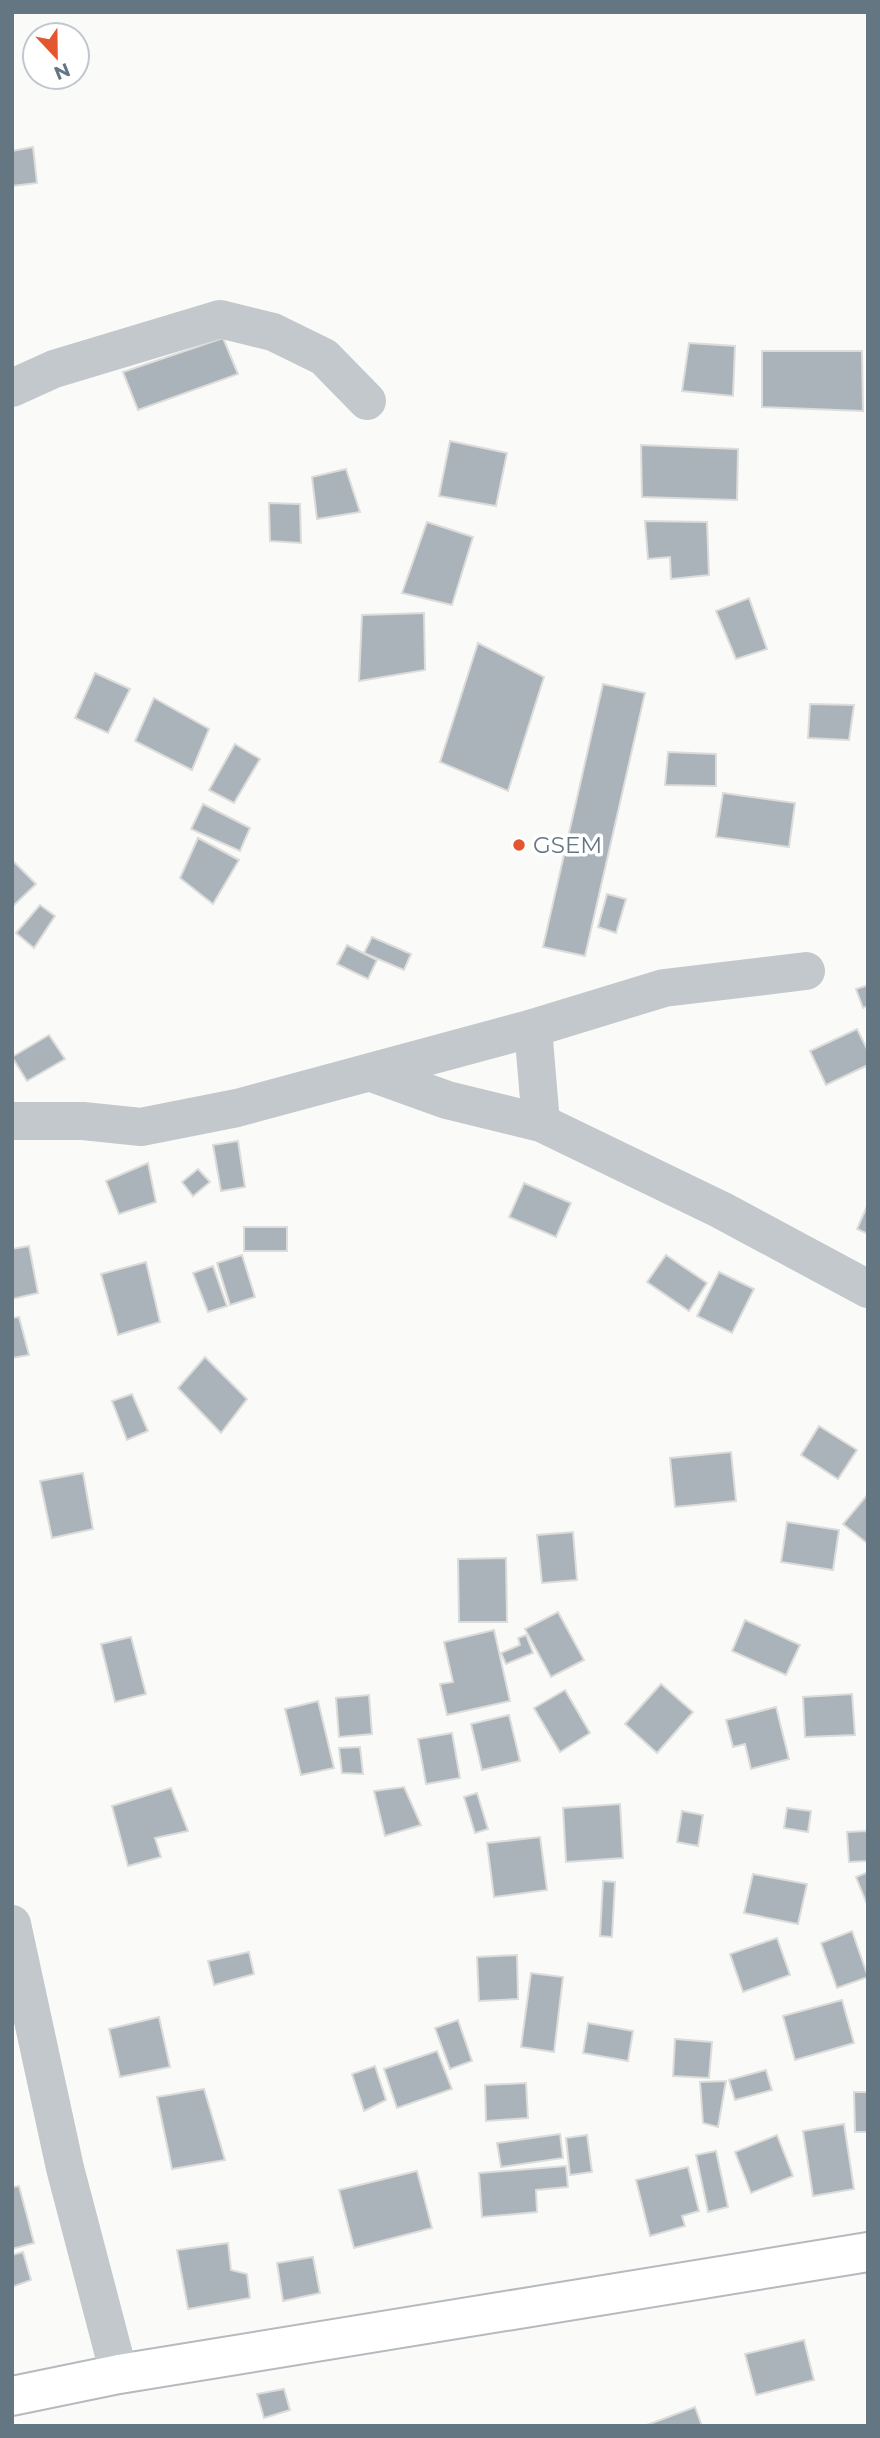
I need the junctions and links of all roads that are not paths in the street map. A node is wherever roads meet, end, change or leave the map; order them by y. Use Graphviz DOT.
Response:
graph roads {
  1 [pos="12,388"];
  2 [pos="367,401"];
  3 [pos="806,971"];
  4 [pos="533,1028"];
  5 [pos="372,1073"];
  6 [pos="12,1121"];
  7 [pos="541,1123"];
  8 [pos="868,1289"];
  9 [pos="12,1924"];
  10 [pos="868,2252"];
  11 [pos="120,2374"];
  12 [pos="12,2396"];
  1 -- 2 [label="street"];
  3 -- 4 [label="street"];
  4 -- 5 [label="street"];
  4 -- 7 [label="street"];
  5 -- 6 [label="street"];
  5 -- 7 [label="street"];
  7 -- 8 [label="street"];
  9 -- 11 [label="street"];
  10 -- 11 [label="main road"];
  11 -- 12 [label="main road"];
}
